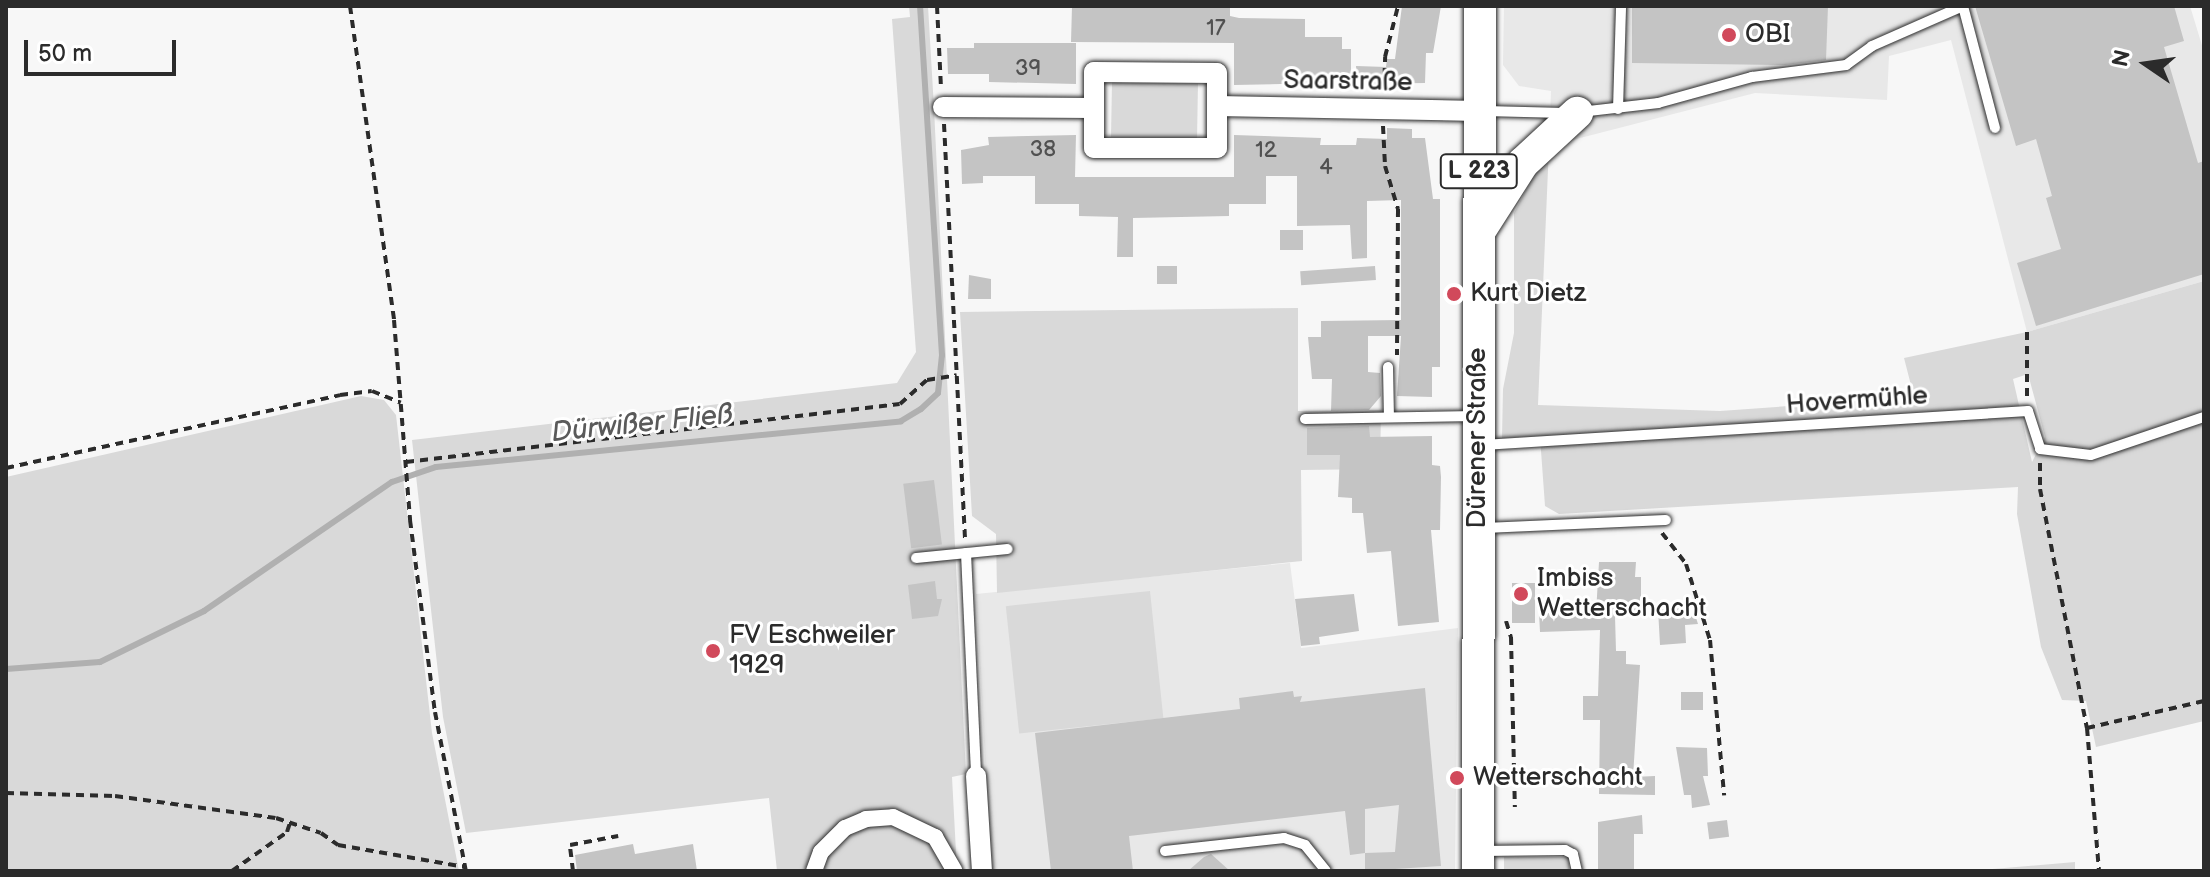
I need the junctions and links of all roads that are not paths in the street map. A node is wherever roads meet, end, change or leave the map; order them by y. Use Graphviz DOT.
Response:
graph roads {
  1 [pos="1480,6"];
  2 [pos="1621,6"];
  3 [pos="1963,6"];
  4 [pos="1217,106"];
  5 [pos="943,107"];
  6 [pos="1093,108"];
  7 [pos="1618,109"];
  8 [pos="1479,111"];
  9 [pos="1577,113"];
  10 [pos="1995,128"];
  11 [pos="1479,232"];
  12 [pos="1388,367"];
  13 [pos="1389,417"];
  14 [pos="2204,417"];
  15 [pos="1305,419"];
  16 [pos="1477,431"];
  17 [pos="1666,520"];
  18 [pos="1478,528"];
  19 [pos="1008,549"];
  20 [pos="966,553"];
  21 [pos="916,558"];
  22 [pos="976,776"];
  23 [pos="1165,851"];
  24 [pos="1478,861"];
  25 [pos="814,871"];
  26 [pos="955,871"];
  27 [pos="982,871"];
  28 [pos="1326,871"];
  29 [pos="1577,871"];
  1 -- 8 [label="main road, Dürener Straße / L 223"];
  2 -- 7 [label="lane"];
  3 -- 7 [label="lane"];
  3 -- 10 [label="lane"];
  4 -- 6 [label="street"];
  4 -- 6 [label="street"];
  4 -- 8 [label="street, Saarstraße"];
  5 -- 6 [label="street"];
  7 -- 9 [label="lane"];
  8 -- 9 [label="lane"];
  8 -- 11 [label="main road, Dürener Straße / L 223"];
  9 -- 11 [label="main road"];
  11 -- 16 [label="main road, Dürener Straße / L 223"];
  12 -- 13 [label="lane"];
  13 -- 15 [label="lane, Hovermühle"];
  13 -- 16 [label="lane, Hovermühle"];
  14 -- 16 [label="lane, Hovermühle"];
  16 -- 18 [label="main road, Dürener Straße / L 223"];
  17 -- 18 [label="lane"];
  18 -- 24 [label="main road, Dürener Straße / L 223"];
  19 -- 20 [label="lane"];
  20 -- 21 [label="lane"];
  20 -- 22 [label="lane"];
  22 -- 27 [label="street"];
  23 -- 28 [label="lane"];
  24 -- 29 [label="lane"];
  25 -- 26 [label="street"];
}
